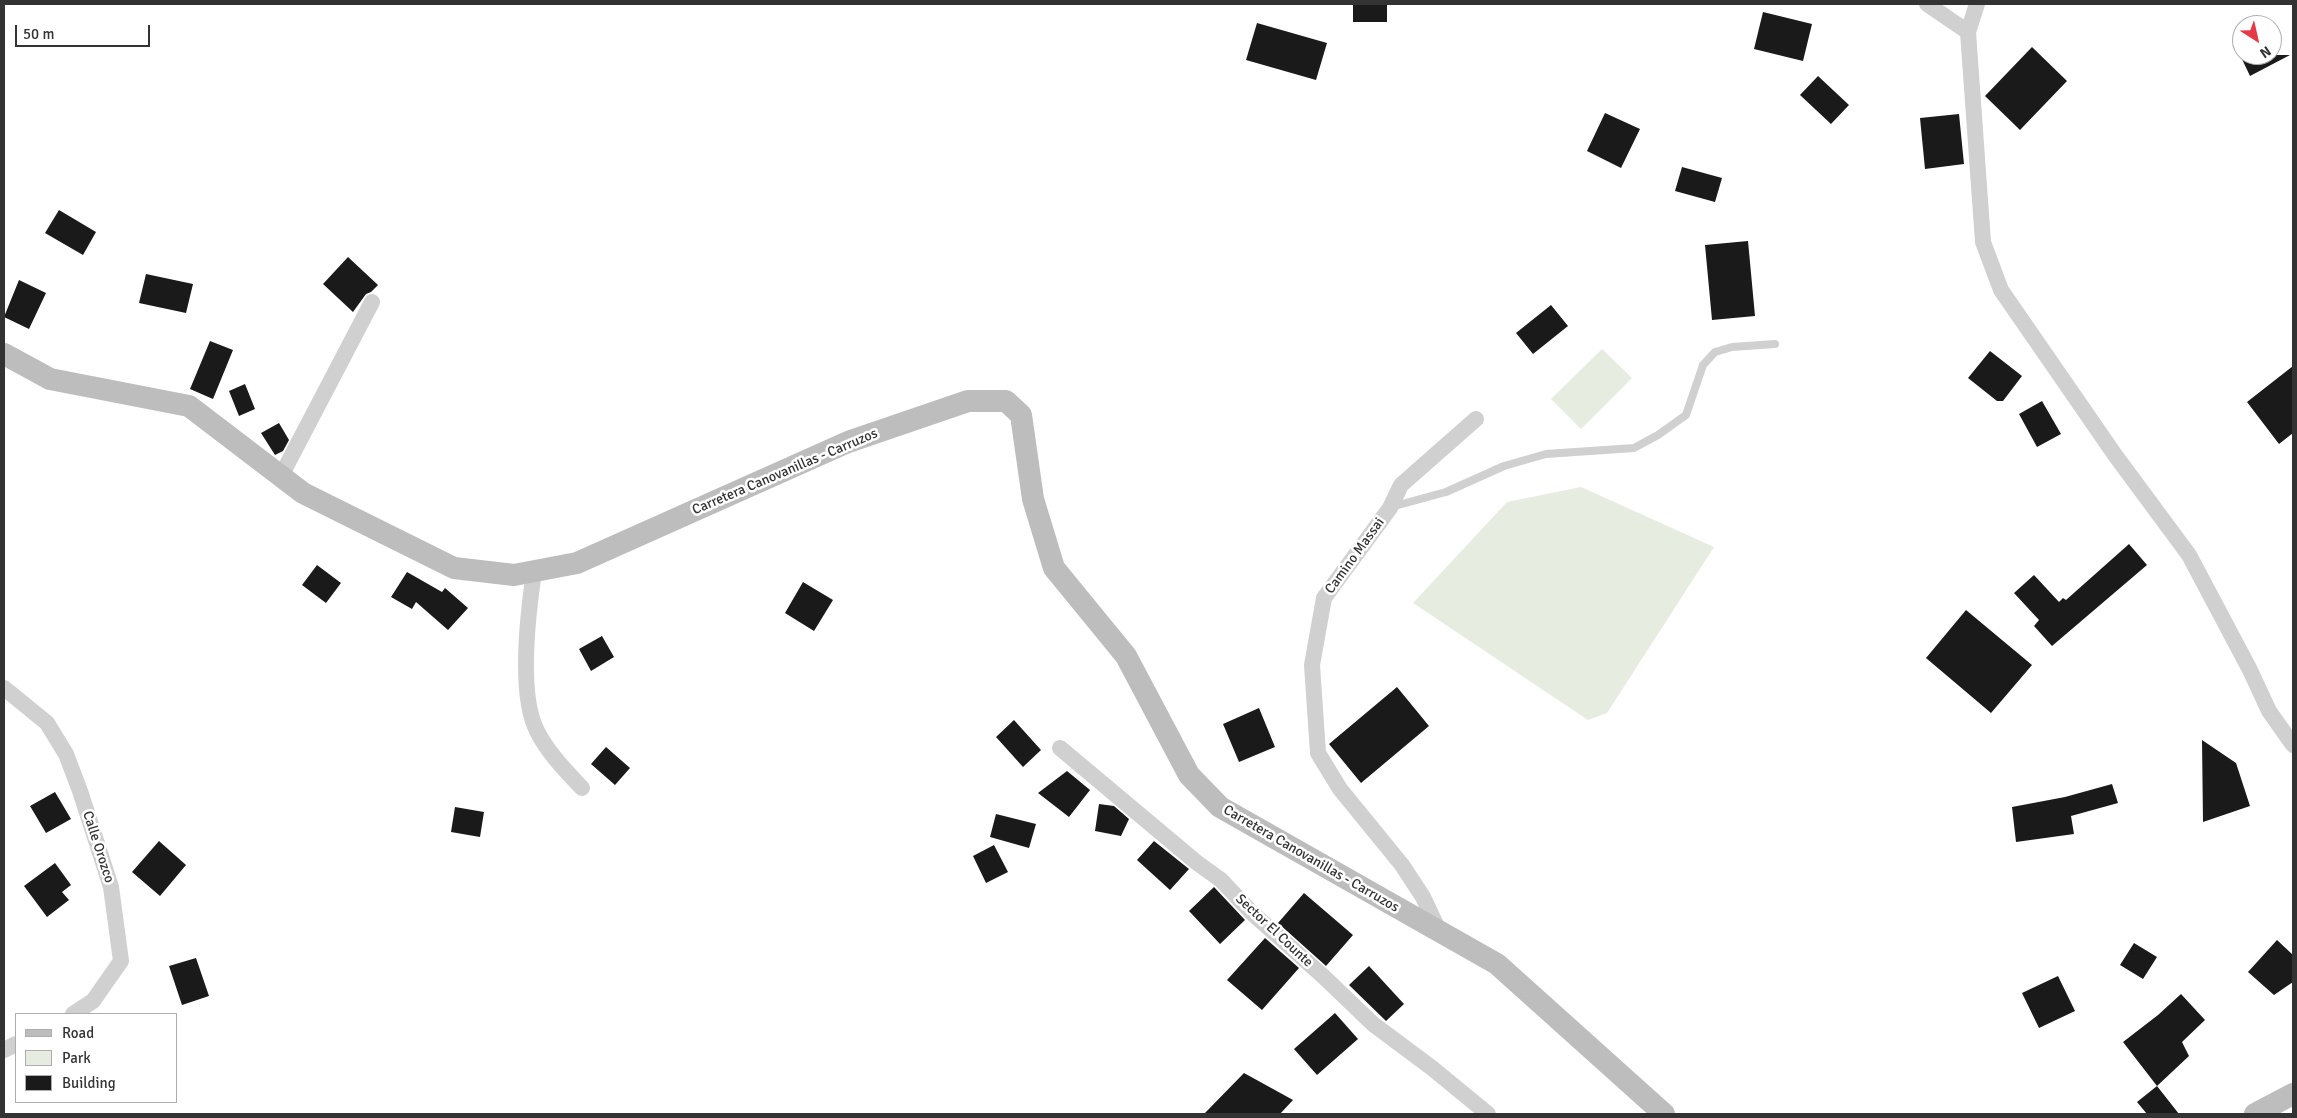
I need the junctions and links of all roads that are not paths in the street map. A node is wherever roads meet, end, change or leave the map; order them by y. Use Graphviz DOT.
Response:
graph roads {
  1 [pos="1927,4"];
  2 [pos="1977,4"];
  3 [pos="1968,32"];
  4 [pos="372,302"];
  5 [pos="1775,344"];
  6 [pos="4,354"];
  7 [pos="1476,419"];
  8 [pos="281,476"];
  9 [pos="1390,508"];
  10 [pos="534,572"];
  11 [pos="4,688"];
  12 [pos="2293,745"];
  13 [pos="1060,748"];
  14 [pos="582,788"];
  15 [pos="1439,931"];
  16 [pos="75,1013"];
  17 [pos="2293,1094"];
  18 [pos="1488,1114"];
  19 [pos="1664,1114"];
  20 [pos="2255,1114"];
  1 -- 3 [label="street"];
  2 -- 3 [label="street"];
  3 -- 12 [label="street"];
  4 -- 8 [label="street"];
  5 -- 9 [label="lane"];
  6 -- 8 [label="street, Carretera Canovanillas - Carruzos"];
  7 -- 9 [label="street, Camino Massai"];
  8 -- 10 [label="street, Carretera Canovanillas - Carruzos"];
  9 -- 15 [label="street, Camino Massai"];
  10 -- 14 [label="street"];
  10 -- 15 [label="street, Carretera Canovanillas - Carruzos"];
  11 -- 16 [label="street, Calle Orozco"];
  13 -- 18 [label="street, Sector El Counte"];
  15 -- 19 [label="street, Carretera Canovanillas - Carruzos"];
  17 -- 20 [label="street"];
}
